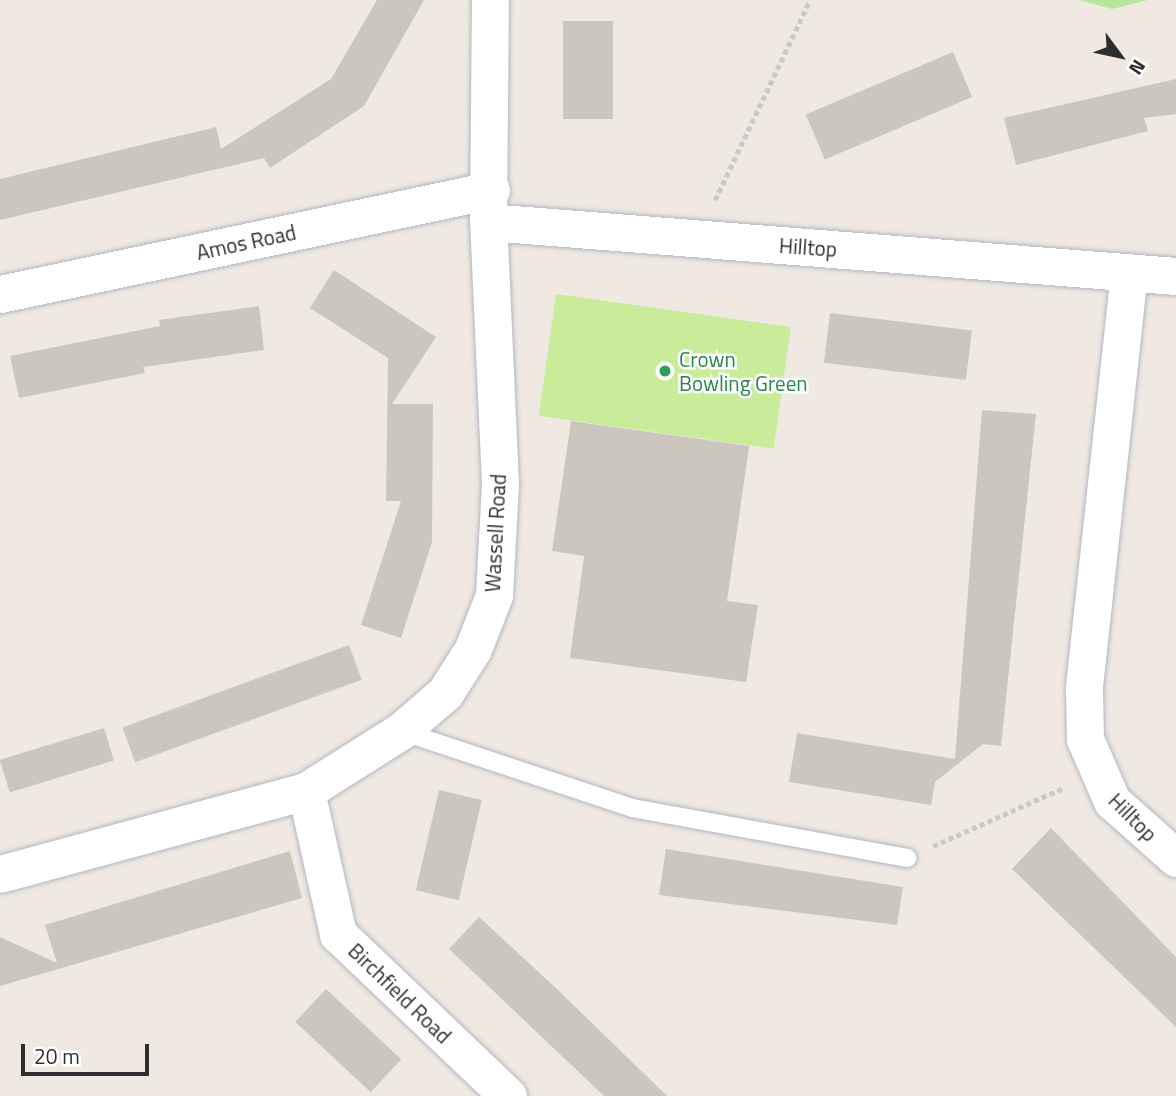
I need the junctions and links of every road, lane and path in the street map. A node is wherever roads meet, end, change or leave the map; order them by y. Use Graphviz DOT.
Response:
graph roads {
  1 [pos="490,0"];
  2 [pos="810,0"];
  3 [pos="490,206"];
  4 [pos="696,239"];
  5 [pos="1129,272"];
  6 [pos="1176,276"];
  7 [pos="0,295"];
  8 [pos="401,731"];
  9 [pos="1095,773"];
  10 [pos="306,791"];
  11 [pos="907,858"];
  12 [pos="1176,858"];
  13 [pos="0,874"];
  14 [pos="508,1096"];
  1 -- 3 [label="street, Wassell Road"];
  2 -- 4 [label="path"];
  3 -- 4 [label="street, Hilltop"];
  3 -- 7 [label="street, Amos Road"];
  3 -- 8 [label="street, Wassell Road"];
  4 -- 5 [label="street, Hilltop"];
  5 -- 6 [label="street, Hilltop"];
  5 -- 9 [label="street, Hilltop"];
  8 -- 10 [label="street, Wassell Road"];
  8 -- 11 [label="lane"];
  9 -- 11 [label="path"];
  9 -- 12 [label="street, Hilltop"];
  10 -- 13 [label="street, Wassell Road"];
  10 -- 14 [label="street, Birchfield Road"];
}
